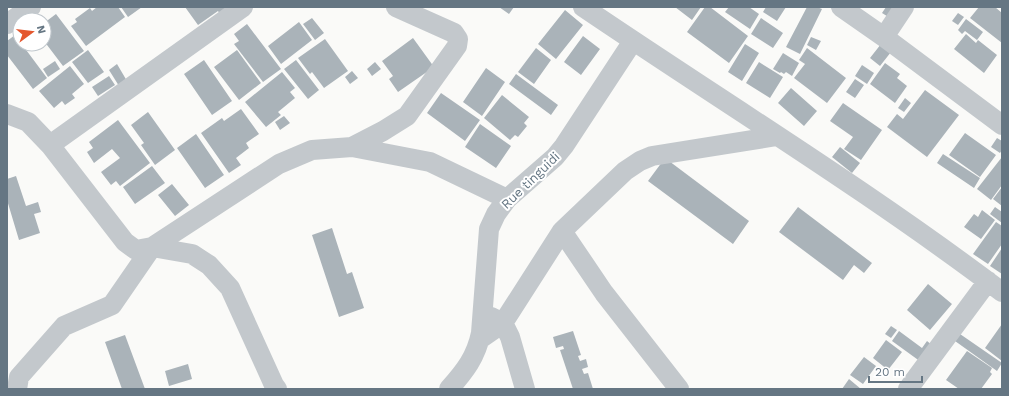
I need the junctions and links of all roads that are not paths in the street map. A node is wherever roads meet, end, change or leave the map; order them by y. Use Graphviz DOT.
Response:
graph roads {
  1 [pos="31,7"];
  2 [pos="243,7"];
  3 [pos="396,7"];
  4 [pos="583,7"];
  5 [pos="841,7"];
  6 [pos="904,7"];
  7 [pos="7,24"];
  8 [pos="884,37"];
  9 [pos="633,41"];
  10 [pos="7,114"];
  11 [pos="1002,125"];
  12 [pos="778,136"];
  13 [pos="50,146"];
  14 [pos="352,147"];
  15 [pos="507,199"];
  16 [pos="562,232"];
  17 [pos="152,248"];
  18 [pos="995,286"];
  19 [pos="483,312"];
  20 [pos="503,323"];
  21 [pos="480,338"];
  22 [pos="17,389"];
  23 [pos="277,389"];
  24 [pos="449,389"];
  25 [pos="524,389"];
  26 [pos="678,389"];
  27 [pos="908,389"];
  1 -- 7 [label="street"];
  2 -- 13 [label="street"];
  3 -- 14 [label="street"];
  4 -- 9 [label="street"];
  5 -- 8 [label="street"];
  6 -- 8 [label="street"];
  8 -- 11 [label="street"];
  9 -- 12 [label="street"];
  9 -- 15 [label="street, Rue tinguidi"];
  10 -- 13 [label="street"];
  12 -- 16 [label="street"];
  12 -- 18 [label="street"];
  13 -- 17 [label="street"];
  14 -- 15 [label="street"];
  14 -- 17 [label="street"];
  15 -- 19 [label="street, Rue tinguidi"];
  16 -- 20 [label="street"];
  16 -- 26 [label="street"];
  17 -- 22 [label="street"];
  17 -- 23 [label="street"];
  18 -- 27 [label="street"];
  19 -- 20 [label="street"];
  19 -- 21 [label="street, Rue tinguidi"];
  20 -- 21 [label="street"];
  20 -- 25 [label="street"];
  21 -- 24 [label="street, Rue tinguidi"];
}
